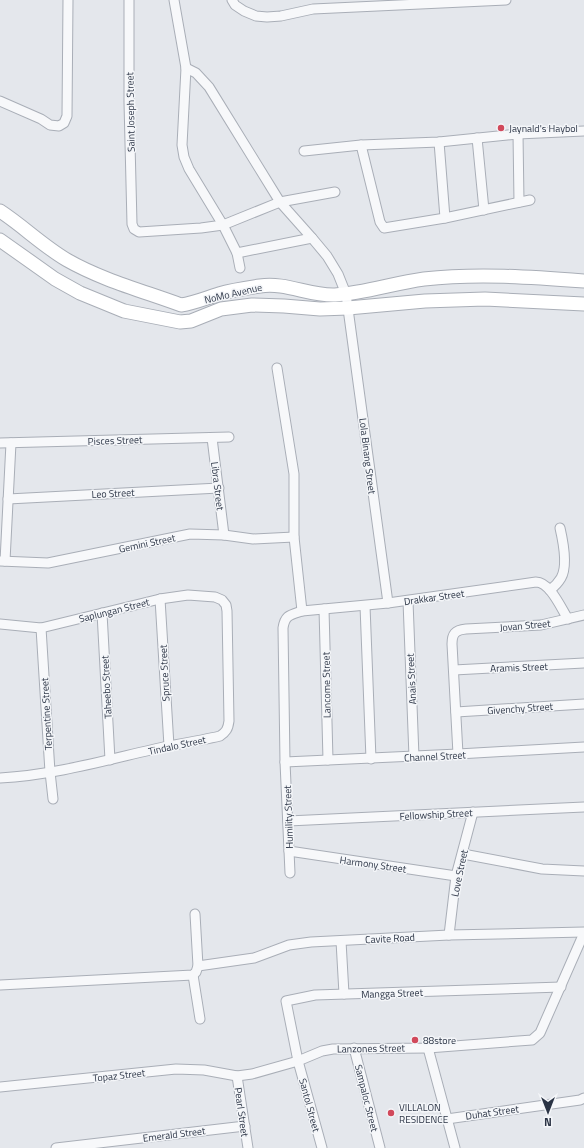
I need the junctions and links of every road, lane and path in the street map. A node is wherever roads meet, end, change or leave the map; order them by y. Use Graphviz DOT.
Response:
graph roads {
  1 [pos="68,0"];
  2 [pos="129,0"];
  3 [pos="174,0"];
  4 [pos="232,0"];
  5 [pos="506,0"];
  6 [pos="186,68"];
  7 [pos="0,101"];
  8 [pos="584,132"];
  9 [pos="518,134"];
  10 [pos="477,138"];
  11 [pos="439,142"];
  12 [pos="361,145"];
  13 [pos="304,151"];
  14 [pos="335,192"];
  15 [pos="530,200"];
  16 [pos="280,202"];
  17 [pos="519,202"];
  18 [pos="484,210"];
  19 [pos="0,211"];
  20 [pos="445,218"];
  21 [pos="223,225"];
  22 [pos="312,238"];
  23 [pos="0,240"];
  24 [pos="237,253"];
  25 [pos="240,268"];
  26 [pos="584,281"];
  27 [pos="346,294"];
  28 [pos="584,304"];
  29 [pos="348,308"];
  30 [pos="277,368"];
  31 [pos="229,437"];
  32 [pos="212,438"];
  33 [pos="0,443"];
  34 [pos="11,443"];
  35 [pos="218,488"];
  36 [pos="8,499"];
  37 [pos="560,528"];
  38 [pos="224,535"];
  39 [pos="294,537"];
  40 [pos="2,561"];
  41 [pos="550,590"];
  42 [pos="160,599"];
  43 [pos="408,601"];
  44 [pos="388,603"];
  45 [pos="226,605"];
  46 [pos="365,606"];
  47 [pos="324,609"];
  48 [pos="302,611"];
  49 [pos="102,613"];
  50 [pos="584,615"];
  51 [pos="568,619"];
  52 [pos="0,624"];
  53 [pos="41,628"];
  54 [pos="584,664"];
  55 [pos="454,670"];
  56 [pos="584,704"];
  57 [pos="456,712"];
  58 [pos="169,746"];
  59 [pos="584,747"];
  60 [pos="458,754"];
  61 [pos="414,757"];
  62 [pos="371,759"];
  63 [pos="110,760"];
  64 [pos="328,760"];
  65 [pos="286,762"];
  66 [pos="50,772"];
  67 [pos="0,778"];
  68 [pos="53,799"];
  69 [pos="584,807"];
  70 [pos="473,812"];
  71 [pos="288,821"];
  72 [pos="289,852"];
  73 [pos="463,854"];
  74 [pos="584,871"];
  75 [pos="290,872"];
  76 [pos="456,876"];
  77 [pos="195,914"];
  78 [pos="584,933"];
  79 [pos="449,935"];
  80 [pos="341,941"];
  81 [pos="198,966"];
  82 [pos="192,975"];
  83 [pos="0,985"];
  84 [pos="561,987"];
  85 [pos="344,994"];
  86 [pos="200,1019"];
  87 [pos="354,1048"];
  88 [pos="428,1048"];
  89 [pos="298,1061"];
  90 [pos="237,1076"];
  91 [pos="0,1086"];
  92 [pos="584,1098"];
  93 [pos="447,1119"];
  94 [pos="245,1126"];
  95 [pos="56,1148"];
  96 [pos="248,1148"];
  97 [pos="322,1148"];
  98 [pos="380,1148"];
  99 [pos="455,1148"];
  1 -- 7 [label="street"];
  2 -- 21 [label="street, Saint Joseph Street"];
  3 -- 6 [label="street"];
  4 -- 5 [label="street"];
  6 -- 16 [label="street, Lola Binang Street"];
  6 -- 21 [label="street"];
  8 -- 9 [label="street"];
  9 -- 10 [label="street"];
  9 -- 17 [label="street"];
  10 -- 11 [label="street"];
  10 -- 18 [label="street"];
  11 -- 12 [label="street"];
  11 -- 20 [label="street"];
  12 -- 13 [label="street"];
  12 -- 20 [label="street"];
  14 -- 16 [label="street"];
  15 -- 17 [label="street"];
  16 -- 21 [label="street"];
  16 -- 22 [label="street, Lola Binang Street"];
  17 -- 18 [label="street"];
  18 -- 20 [label="street"];
  19 -- 27 [label="main road, NoMo Avenue"];
  21 -- 24 [label="street"];
  22 -- 24 [label="street"];
  22 -- 27 [label="street, Lola Binang Street"];
  23 -- 29 [label="main road, NoMo Avenue"];
  24 -- 25 [label="street"];
  26 -- 27 [label="main road, NoMo Avenue"];
  27 -- 29 [label="street, Lola Binang Street"];
  28 -- 29 [label="main road, NoMo Avenue"];
  29 -- 44 [label="street, Lola Binang Street"];
  30 -- 39 [label="street"];
  31 -- 32 [label="street, Pisces Street"];
  32 -- 34 [label="street, Pisces Street"];
  32 -- 35 [label="street, Libra Street"];
  33 -- 34 [label="street, Pisces Street"];
  34 -- 36 [label="street"];
  35 -- 36 [label="street, Leo Street"];
  35 -- 38 [label="street, Libra Street"];
  36 -- 40 [label="street"];
  37 -- 41 [label="street"];
  38 -- 39 [label="street, Gemini Street"];
  38 -- 40 [label="street, Gemini Street"];
  39 -- 48 [label="street"];
  41 -- 43 [label="street, Drakkar Street"];
  41 -- 51 [label="street"];
  42 -- 45 [label="street, Saplungan Street"];
  42 -- 49 [label="street, Saplungan Street"];
  42 -- 58 [label="street, Spruce Street"];
  43 -- 44 [label="street, Drakkar Street"];
  43 -- 61 [label="street, Anais Street"];
  44 -- 46 [label="street, Drakkar Street"];
  45 -- 58 [label="street, Tindalo Street"];
  46 -- 47 [label="street, Drakkar Street"];
  46 -- 62 [label="street"];
  47 -- 48 [label="street, Drakkar Street"];
  47 -- 64 [label="street, Lancome Street"];
  48 -- 65 [label="street, Drakkar Street"];
  49 -- 53 [label="street, Saplungan Street"];
  49 -- 63 [label="street, Taheebo Street"];
  50 -- 51 [label="street, Jovan Street"];
  51 -- 55 [label="street, Jovan Street"];
  52 -- 53 [label="street, Saplungan Street"];
  53 -- 66 [label="street, Terpentine Street"];
  54 -- 55 [label="street, Aramis Street"];
  55 -- 57 [label="street"];
  56 -- 57 [label="street, Givenchy Street"];
  57 -- 60 [label="street"];
  58 -- 63 [label="street, Tindalo Street"];
  59 -- 60 [label="street, Channel Street"];
  60 -- 61 [label="street, Channel Street"];
  61 -- 62 [label="street, Channel Street"];
  62 -- 64 [label="street, Channel Street"];
  63 -- 66 [label="street, Tindalo Street"];
  64 -- 65 [label="street, Channel Street"];
  65 -- 71 [label="street, Humility Street"];
  66 -- 67 [label="street, Tindalo Street"];
  66 -- 68 [label="street, Terpentine Street"];
  69 -- 70 [label="street, Fellowship Street"];
  70 -- 71 [label="street, Fellowship Street"];
  70 -- 73 [label="street, Love Street"];
  71 -- 72 [label="street, Humility Street"];
  72 -- 75 [label="street, Humility Street"];
  72 -- 76 [label="street, Harmony Street"];
  73 -- 74 [label="street"];
  73 -- 76 [label="street, Love Street"];
  76 -- 79 [label="street, Love Street"];
  77 -- 81 [label="street"];
  78 -- 79 [label="street, Cavite Road"];
  78 -- 84 [label="street, Lanzones Street"];
  79 -- 80 [label="street, Cavite Road"];
  80 -- 81 [label="street, Cavite Road"];
  80 -- 85 [label="street"];
  81 -- 82 [label="street"];
  82 -- 83 [label="street"];
  82 -- 86 [label="street"];
  84 -- 85 [label="street, Mangga Street"];
  84 -- 88 [label="street, Lanzones Street"];
  85 -- 89 [label="street, Mangga Street"];
  87 -- 88 [label="street, Lanzones Street"];
  87 -- 89 [label="street, Lanzones Street"];
  87 -- 98 [label="street, Sampaloc Street"];
  88 -- 93 [label="street"];
  89 -- 90 [label="street, Lanzones Street"];
  89 -- 97 [label="street, Santol Street"];
  90 -- 91 [label="street, Topaz Street"];
  90 -- 94 [label="street, Pearl Street"];
  92 -- 93 [label="street, Duhat Street"];
  93 -- 99 [label="street"];
  94 -- 95 [label="street, Emerald Street"];
  94 -- 96 [label="street, Pearl Street"];
}
